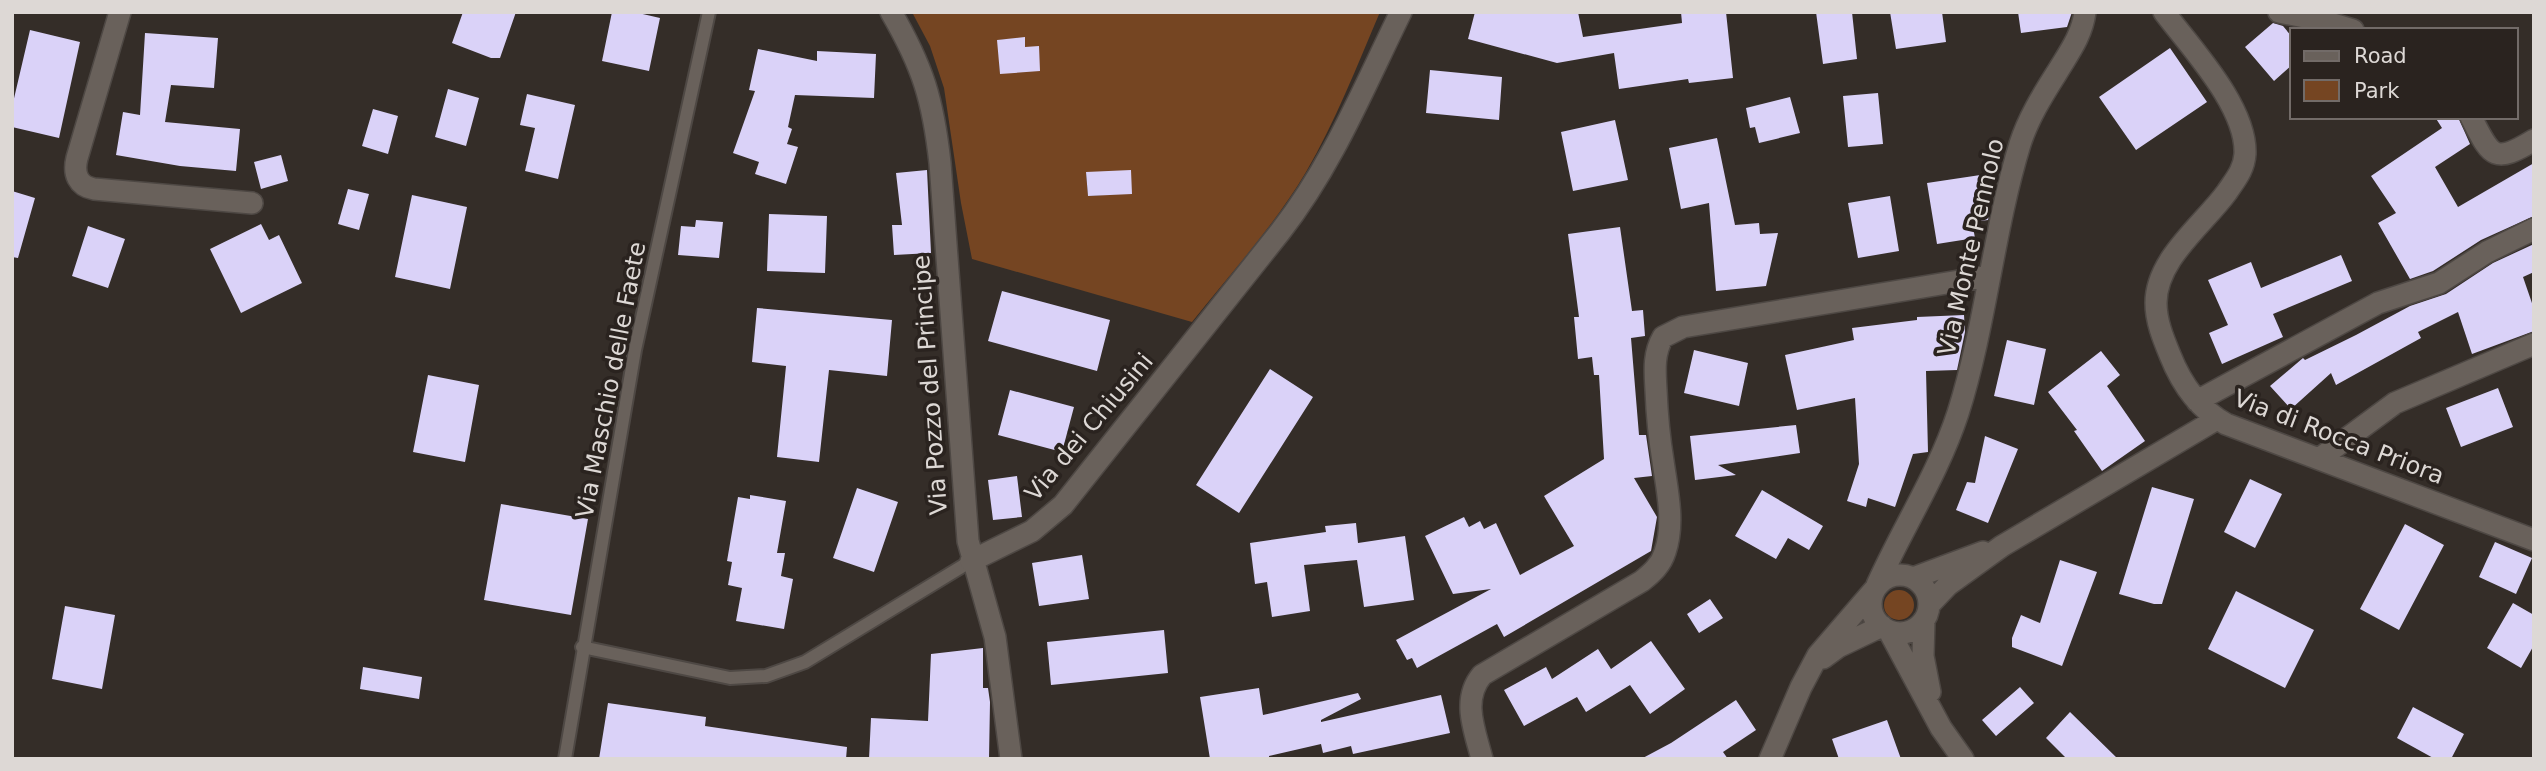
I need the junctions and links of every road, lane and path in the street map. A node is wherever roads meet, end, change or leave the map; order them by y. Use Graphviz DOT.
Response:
graph roads {
  1 [pos="121,12"];
  2 [pos="709,12"];
  3 [pos="891,12"];
  4 [pos="1401,12"];
  5 [pos="2085,12"];
  6 [pos="2164,12"];
  7 [pos="2279,12"];
  8 [pos="2346,28"];
  9 [pos="2472,119"];
  10 [pos="2534,141"];
  11 [pos="252,202"];
  12 [pos="2534,229"];
  13 [pos="1989,276"];
  14 [pos="2534,344"];
  15 [pos="2197,401"];
  16 [pos="2217,419"];
  17 [pos="2319,459"];
  18 [pos="1920,500"];
  19 [pos="2534,540"];
  20 [pos="2002,546"];
  21 [pos="971,561"];
  22 [pos="1907,576"];
  23 [pos="1876,588"];
  24 [pos="1926,612"];
  25 [pos="1885,629"];
  26 [pos="582,647"];
  27 [pos="1801,687"];
  28 [pos="1941,728"];
  29 [pos="565,759"];
  30 [pos="1011,759"];
  31 [pos="1482,759"];
  32 [pos="1770,759"];
  33 [pos="1963,759"];
  1 -- 11 [label="street"];
  2 -- 26 [label="lane, Via Maschio delle Faete"];
  3 -- 21 [label="street, Via Pozzo del Principe"];
  4 -- 21 [label="street, Via dei Chiusini"];
  5 -- 13 [label="street, Via Monte Pennolo"];
  6 -- 15 [label="street, Via di Rocca Priora"];
  7 -- 8 [label="street"];
  9 -- 10 [label="street"];
  12 -- 15 [label="street"];
  13 -- 18 [label="street, Via Monte Pennolo"];
  13 -- 31 [label="street"];
  14 -- 17 [label="street"];
  15 -- 16 [label="street, Via di Rocca Priora"];
  16 -- 17 [label="street, Via di Rocca Priora"];
  16 -- 20 [label="street"];
  17 -- 19 [label="street, Via di Rocca Priora"];
  18 -- 22 [label="street, Via Monte Pennolo"];
  18 -- 23 [label="street, Via Monte Pennolo"];
  20 -- 22 [label="street"];
  20 -- 24 [label="street"];
  21 -- 26 [label="lane, Via dei Chiusini"];
  21 -- 30 [label="street, Via Pozzo del Principe"];
  22 -- 23 [label="street"];
  22 -- 24 [label="street"];
  23 -- 25 [label="street"];
  23 -- 27 [label="street, Via Monte Pennolo"];
  24 -- 25 [label="street"];
  24 -- 28 [label="street"];
  25 -- 27 [label="street, Via Monte Pennolo"];
  25 -- 28 [label="street"];
  26 -- 29 [label="lane, Via Maschio delle Faete"];
  27 -- 32 [label="street, Via Monte Pennolo"];
  28 -- 33 [label="street"];
}
